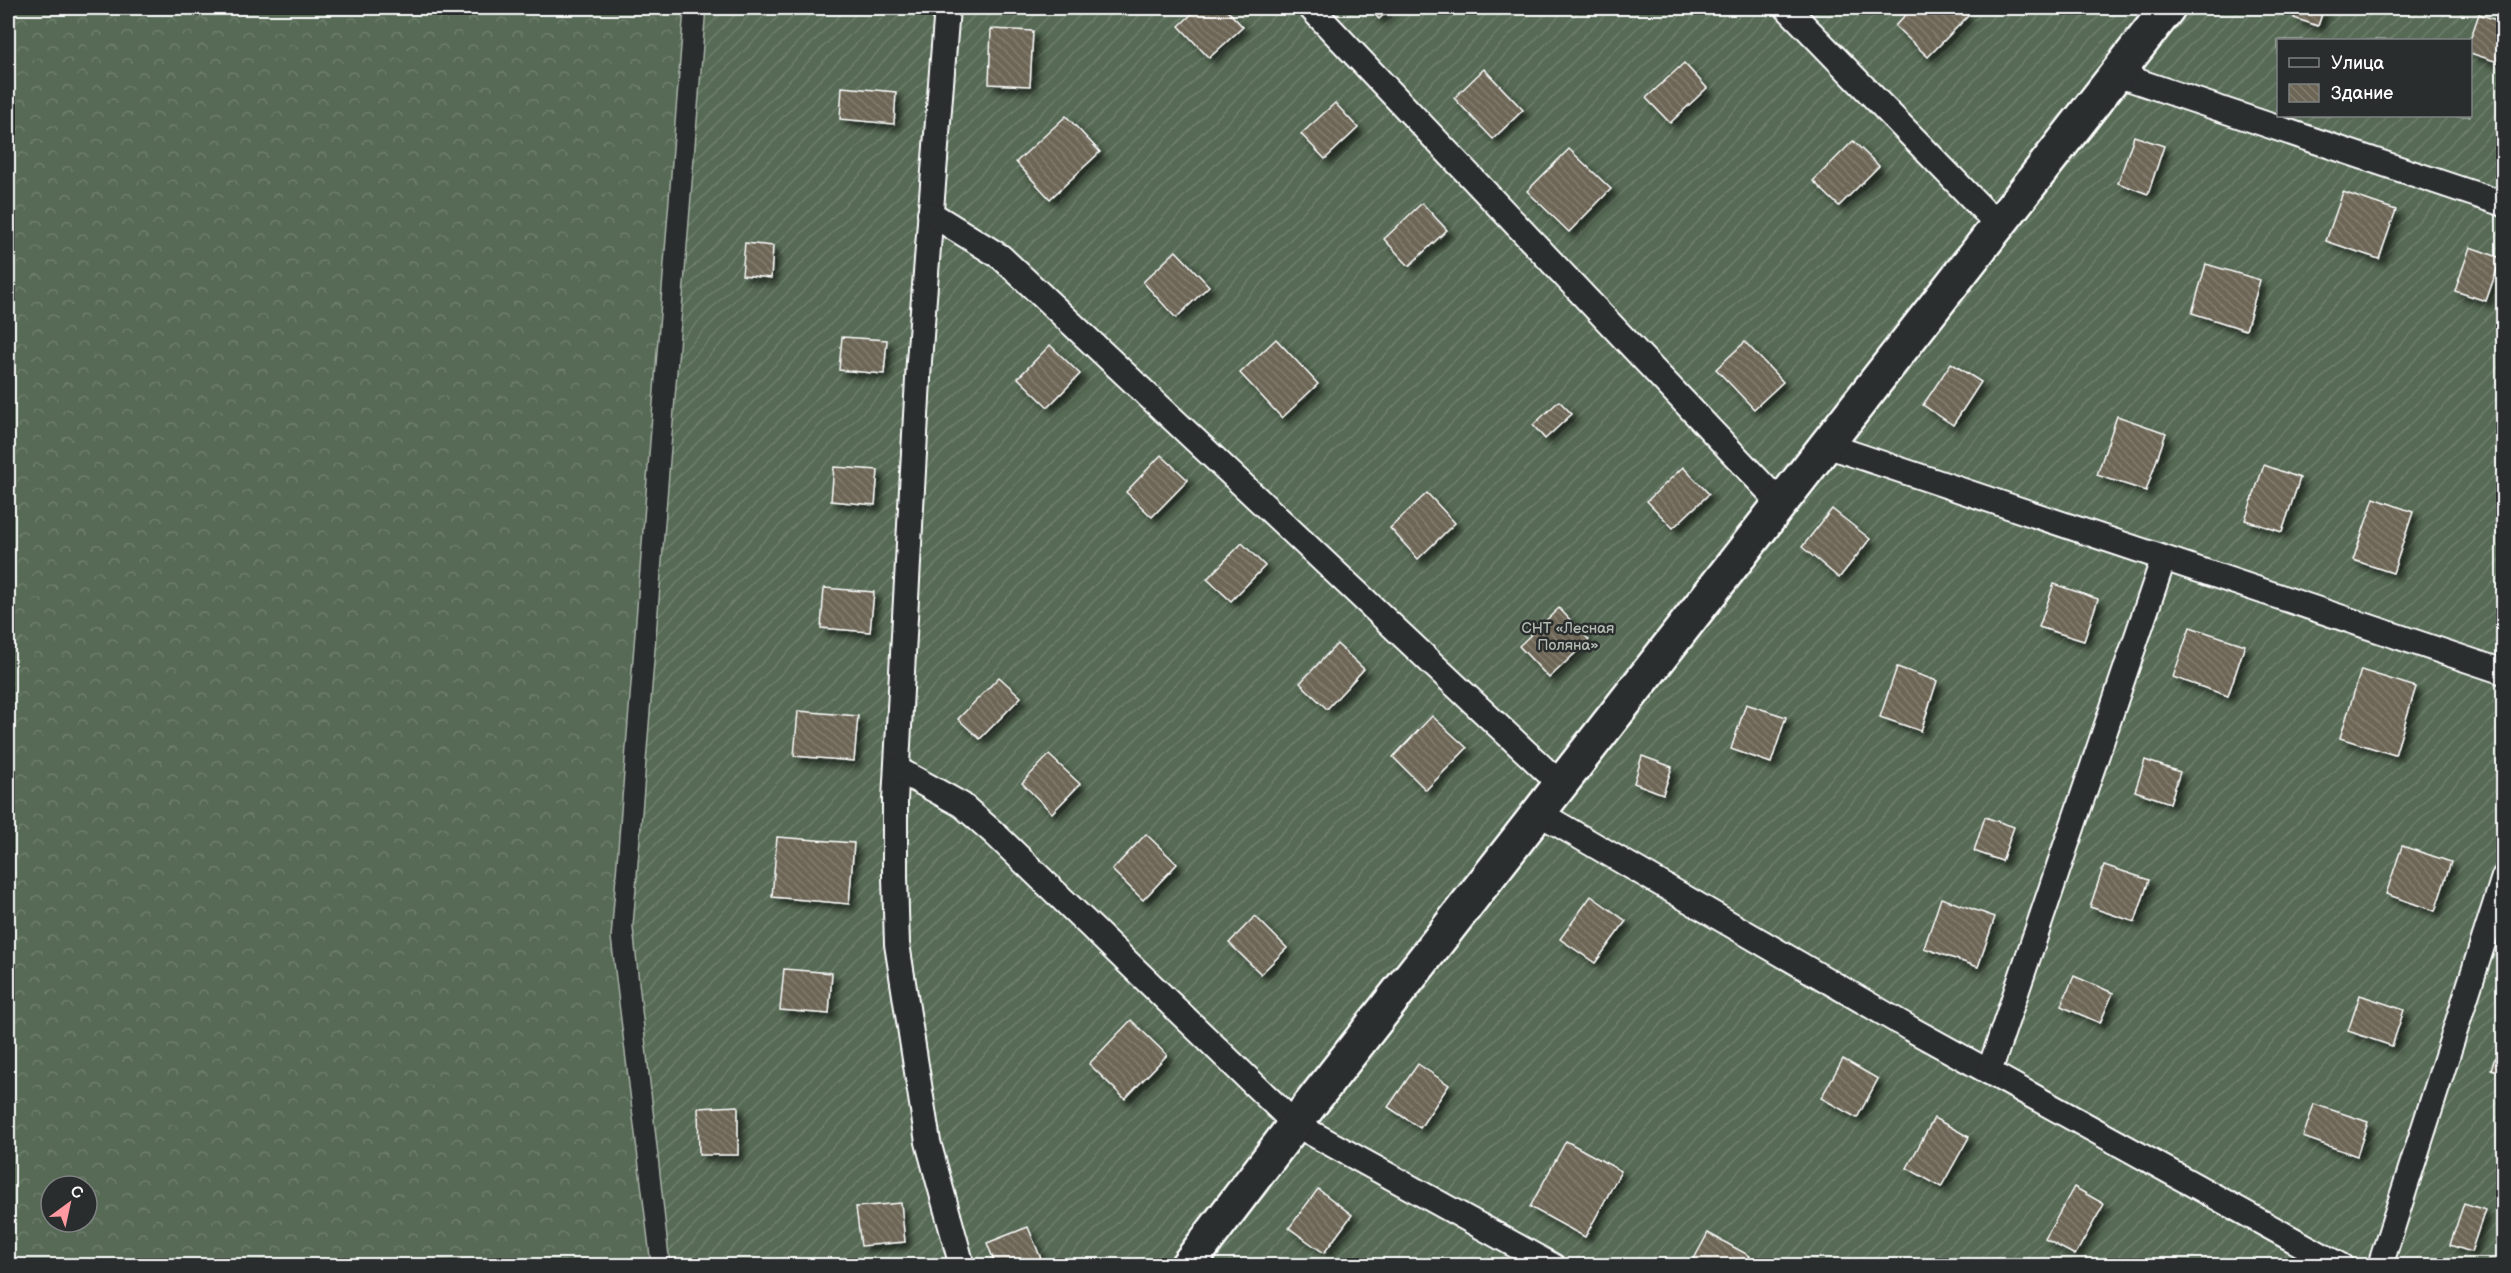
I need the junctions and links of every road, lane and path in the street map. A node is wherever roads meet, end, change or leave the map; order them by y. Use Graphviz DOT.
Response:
graph roads {
  1 [pos="947,8"];
  2 [pos="1311,8"];
  3 [pos="1787,8"];
  4 [pos="2169,8"];
  5 [pos="2116,74"];
  6 [pos="2504,204"];
  7 [pos="930,213"];
  8 [pos="1999,226"];
  9 [pos="1826,446"];
  10 [pos="1781,504"];
  11 [pos="2163,560"];
  12 [pos="2504,672"];
  13 [pos="897,769"];
  14 [pos="1561,785"];
  15 [pos="1539,813"];
  16 [pos="2504,877"];
  17 [pos="1989,1071"];
  18 [pos="1295,1124"];
  19 [pos="962,1266"];
  20 [pos="1188,1266"];
  21 [pos="1553,1266"];
  22 [pos="2341,1266"];
  23 [pos="2379,1266"];
  1 -- 7 [label="lane"];
  2 -- 10 [label="lane"];
  3 -- 8 [label="lane"];
  4 -- 5 [label="street"];
  5 -- 6 [label="lane"];
  5 -- 8 [label="street"];
  7 -- 13 [label="lane"];
  7 -- 14 [label="lane"];
  8 -- 9 [label="street"];
  9 -- 10 [label="street"];
  9 -- 11 [label="lane"];
  10 -- 14 [label="street"];
  11 -- 12 [label="lane"];
  11 -- 17 [label="lane"];
  13 -- 18 [label="lane"];
  13 -- 19 [label="lane"];
  14 -- 15 [label="street"];
  15 -- 17 [label="lane"];
  15 -- 18 [label="street"];
  16 -- 23 [label="lane"];
  17 -- 22 [label="lane"];
  18 -- 20 [label="street"];
  18 -- 21 [label="lane"];
}
